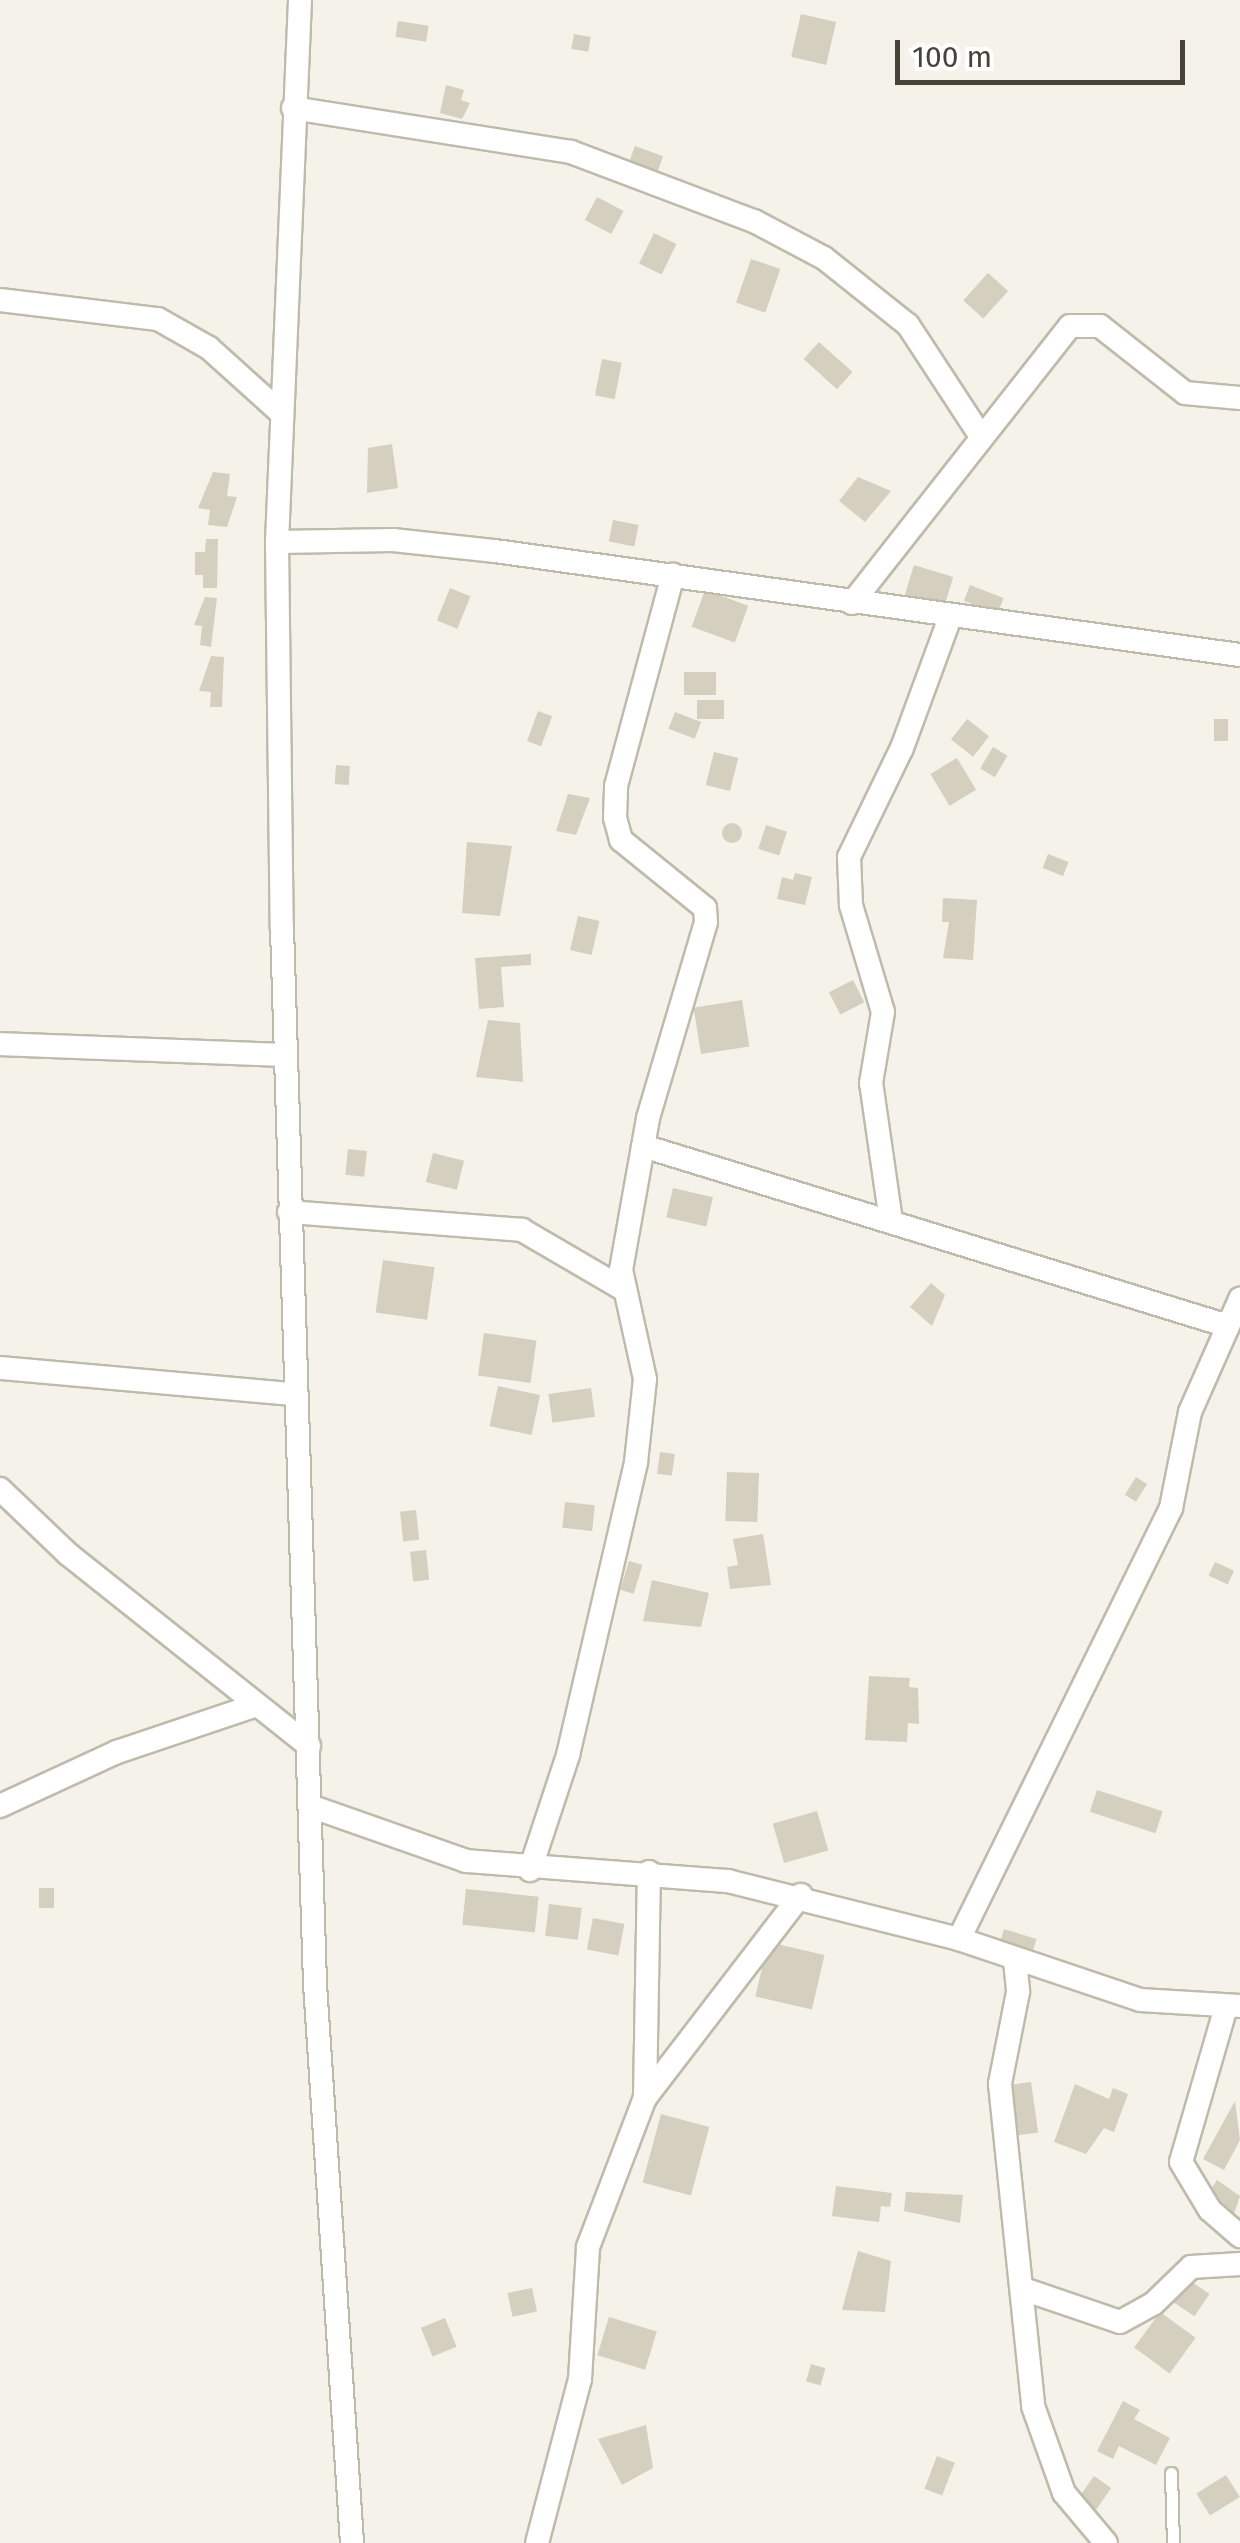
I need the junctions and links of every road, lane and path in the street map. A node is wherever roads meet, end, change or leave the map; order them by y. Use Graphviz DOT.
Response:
graph roads {
  1 [pos="300,0"];
  2 [pos="293,108"];
  3 [pos="0,300"];
  4 [pos="1240,398"];
  5 [pos="280,412"];
  6 [pos="980,435"];
  7 [pos="277,542"];
  8 [pos="673,575"];
  9 [pos="852,603"];
  10 [pos="949,620"];
  11 [pos="1240,655"];
  12 [pos="0,1044"];
  13 [pos="286,1055"];
  14 [pos="643,1146"];
  15 [pos="289,1212"];
  16 [pos="891,1222"];
  17 [pos="623,1289"];
  18 [pos="1235,1318"];
  19 [pos="0,1368"];
  20 [pos="293,1394"];
  21 [pos="0,1489"];
  22 [pos="254,1706"];
  23 [pos="309,1746"];
  24 [pos="0,1806"];
  25 [pos="310,1806"];
  26 [pos="530,1870"];
  27 [pos="650,1872"];
  28 [pos="802,1895"];
  29 [pos="959,1939"];
  30 [pos="1015,1961"];
  31 [pos="1233,2006"];
  32 [pos="645,2098"];
  33 [pos="1240,2236"];
  34 [pos="1240,2264"];
  35 [pos="1026,2290"];
  36 [pos="1171,2473"];
  37 [pos="352,2543"];
  38 [pos="537,2543"];
  39 [pos="1106,2543"];
  40 [pos="1173,2543"];
  1 -- 2 [label="street"];
  2 -- 5 [label="street"];
  2 -- 6 [label="street"];
  3 -- 5 [label="street"];
  4 -- 6 [label="street"];
  5 -- 7 [label="street"];
  6 -- 9 [label="street"];
  7 -- 8 [label="street"];
  7 -- 13 [label="street"];
  8 -- 9 [label="street"];
  8 -- 14 [label="street"];
  9 -- 10 [label="street"];
  10 -- 11 [label="street"];
  10 -- 16 [label="street"];
  12 -- 13 [label="street"];
  13 -- 15 [label="street"];
  14 -- 16 [label="street"];
  14 -- 17 [label="street"];
  15 -- 17 [label="street"];
  15 -- 20 [label="street"];
  16 -- 18 [label="street"];
  17 -- 26 [label="street"];
  18 -- 29 [label="street"];
  19 -- 20 [label="street"];
  20 -- 23 [label="street"];
  21 -- 22 [label="street"];
  22 -- 23 [label="street"];
  22 -- 24 [label="street"];
  23 -- 25 [label="street"];
  25 -- 26 [label="street"];
  25 -- 37 [label="street"];
  26 -- 27 [label="street"];
  27 -- 28 [label="street"];
  27 -- 32 [label="street"];
  28 -- 29 [label="street"];
  28 -- 32 [label="street"];
  29 -- 30 [label="street"];
  30 -- 31 [label="street"];
  30 -- 35 [label="street"];
  31 -- 33 [label="street"];
  32 -- 38 [label="street"];
  34 -- 35 [label="street"];
  35 -- 39 [label="street"];
  36 -- 40 [label="lane"];
}
